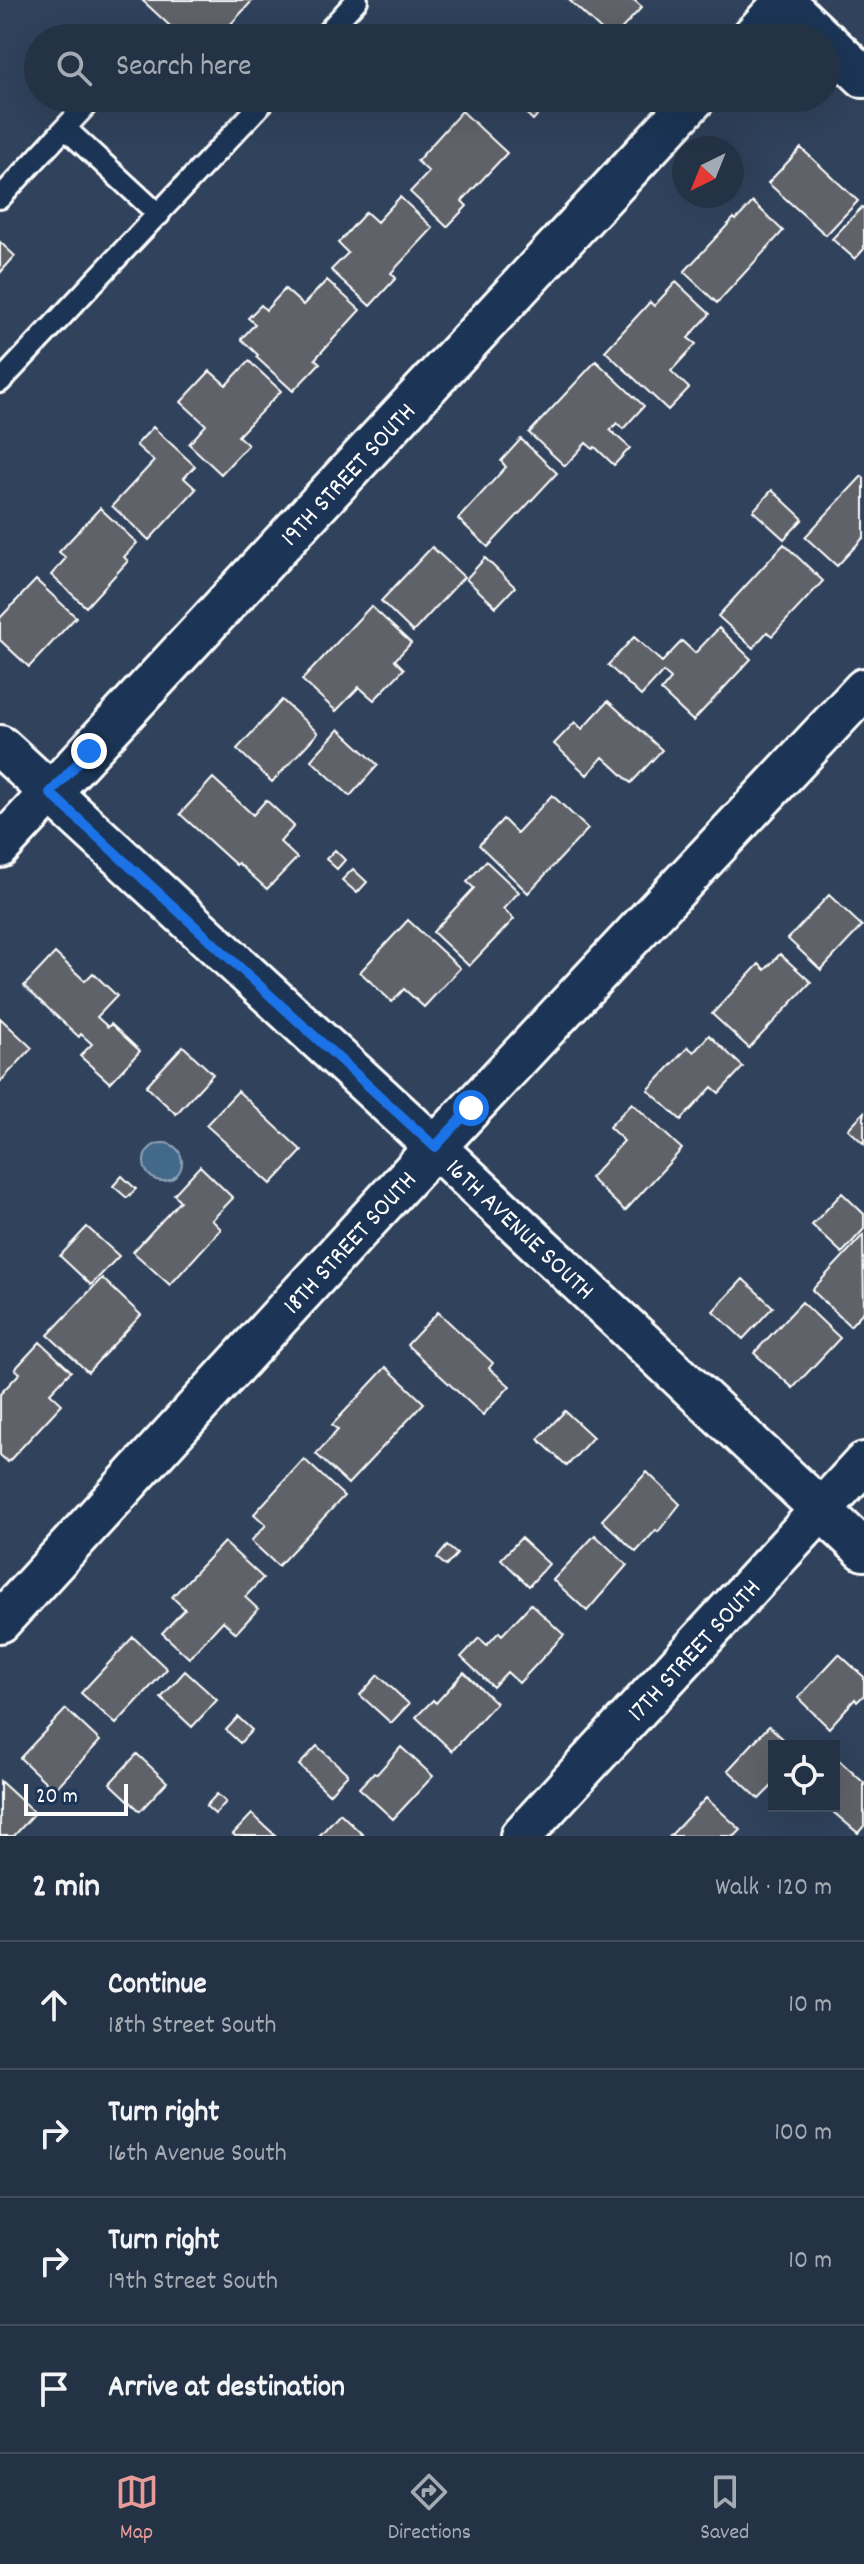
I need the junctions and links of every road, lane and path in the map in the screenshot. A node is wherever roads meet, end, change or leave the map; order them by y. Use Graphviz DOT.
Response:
graph roads {
  1 [pos="357,0"];
  2 [pos="784,1"];
  3 [pos="335,24"];
  4 [pos="763,24"];
  5 [pos="808,24"];
  6 [pos="840,55"];
  7 [pos="864,77"];
  8 [pos="80,112"];
  9 [pos="254,112"];
  10 [pos="682,112"];
  11 [pos="65,128"];
  12 [pos="0,198"];
  13 [pos="159,215"];
  14 [pos="0,382"];
  15 [pos="864,689"];
  16 [pos="0,746"];
  17 [pos="50,793"];
  18 [pos="0,847"];
  19 [pos="435,1147"];
  20 [pos="864,1463"];
  21 [pos="820,1509"];
  22 [pos="864,1550"];
  23 [pos="0,1622"];
  24 [pos="521,1836"];
  1 -- 3 [label="lane"];
  2 -- 4 [label="street"];
  2 -- 5 [label="street"];
  6 -- 7 [label="street"];
  8 -- 11 [label="lane"];
  9 -- 13 [label="lane"];
  10 -- 17 [label="street, 19TH STREET SOUTH"];
  11 -- 12 [label="lane"];
  11 -- 13 [label="lane"];
  13 -- 14 [label="lane"];
  15 -- 19 [label="street, 18TH STREET SOUTH"];
  16 -- 17 [label="street, 16TH AVENUE SOUTH"];
  17 -- 18 [label="street, 19TH STREET SOUTH"];
  17 -- 19 [label="street, 16TH AVENUE SOUTH"];
  19 -- 21 [label="street, 16TH AVENUE SOUTH"];
  19 -- 23 [label="street, 18TH STREET SOUTH"];
  20 -- 21 [label="street, 17TH STREET SOUTH"];
  21 -- 22 [label="street, 16TH AVENUE SOUTH"];
  21 -- 24 [label="street, 17TH STREET SOUTH"];
}
